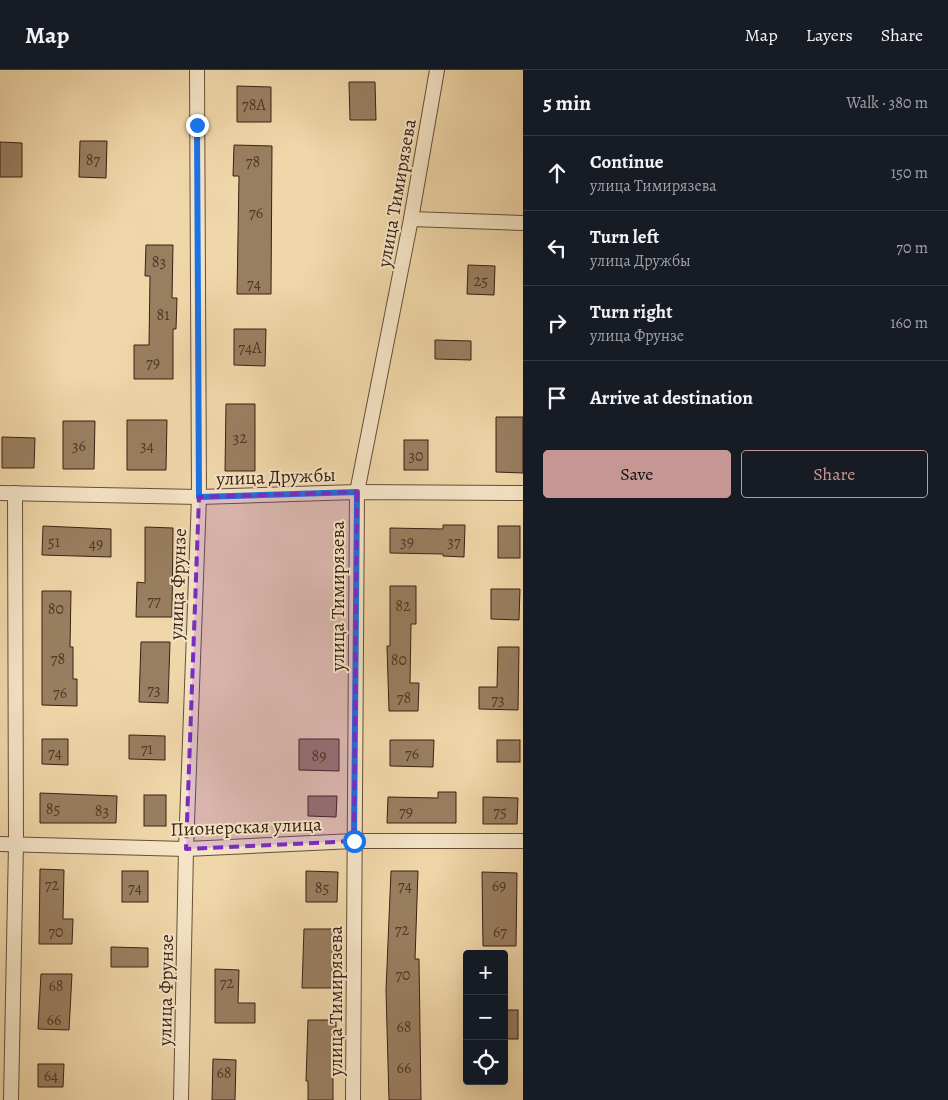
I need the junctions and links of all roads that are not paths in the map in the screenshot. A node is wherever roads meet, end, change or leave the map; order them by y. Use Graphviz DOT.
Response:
graph roads {
  1 [pos="197,70"];
  2 [pos="436,70"];
  3 [pos="411,219"];
  4 [pos="523,223"];
  5 [pos="357,492"];
  6 [pos="0,493"];
  7 [pos="15,493"];
  8 [pos="523,493"];
  9 [pos="199,497"];
  10 [pos="354,841"];
  11 [pos="523,841"];
  12 [pos="0,844"];
  13 [pos="16,844"];
  14 [pos="186,849"];
  15 [pos="11,1100"];
  16 [pos="182,1100"];
  17 [pos="353,1100"];
  1 -- 9 [label="street, улица Фрунзе"];
  2 -- 3 [label="street, улица Тимирязева"];
  3 -- 4 [label="street"];
  3 -- 5 [label="street, улица Тимирязева"];
  5 -- 8 [label="street, улица Дружбы"];
  5 -- 9 [label="street, улица Дружбы"];
  5 -- 10 [label="street, улица Тимирязева"];
  6 -- 7 [label="street, улица Дружбы"];
  7 -- 9 [label="street, улица Дружбы"];
  7 -- 13 [label="street"];
  9 -- 14 [label="street, улица Фрунзе"];
  10 -- 11 [label="street, Пионерская улица"];
  10 -- 14 [label="street, Пионерская улица"];
  10 -- 17 [label="street, улица Тимирязева"];
  12 -- 13 [label="street, Пионерская улица"];
  13 -- 14 [label="street, Пионерская улица"];
  13 -- 15 [label="street"];
  14 -- 16 [label="street, улица Фрунзе"];
}
